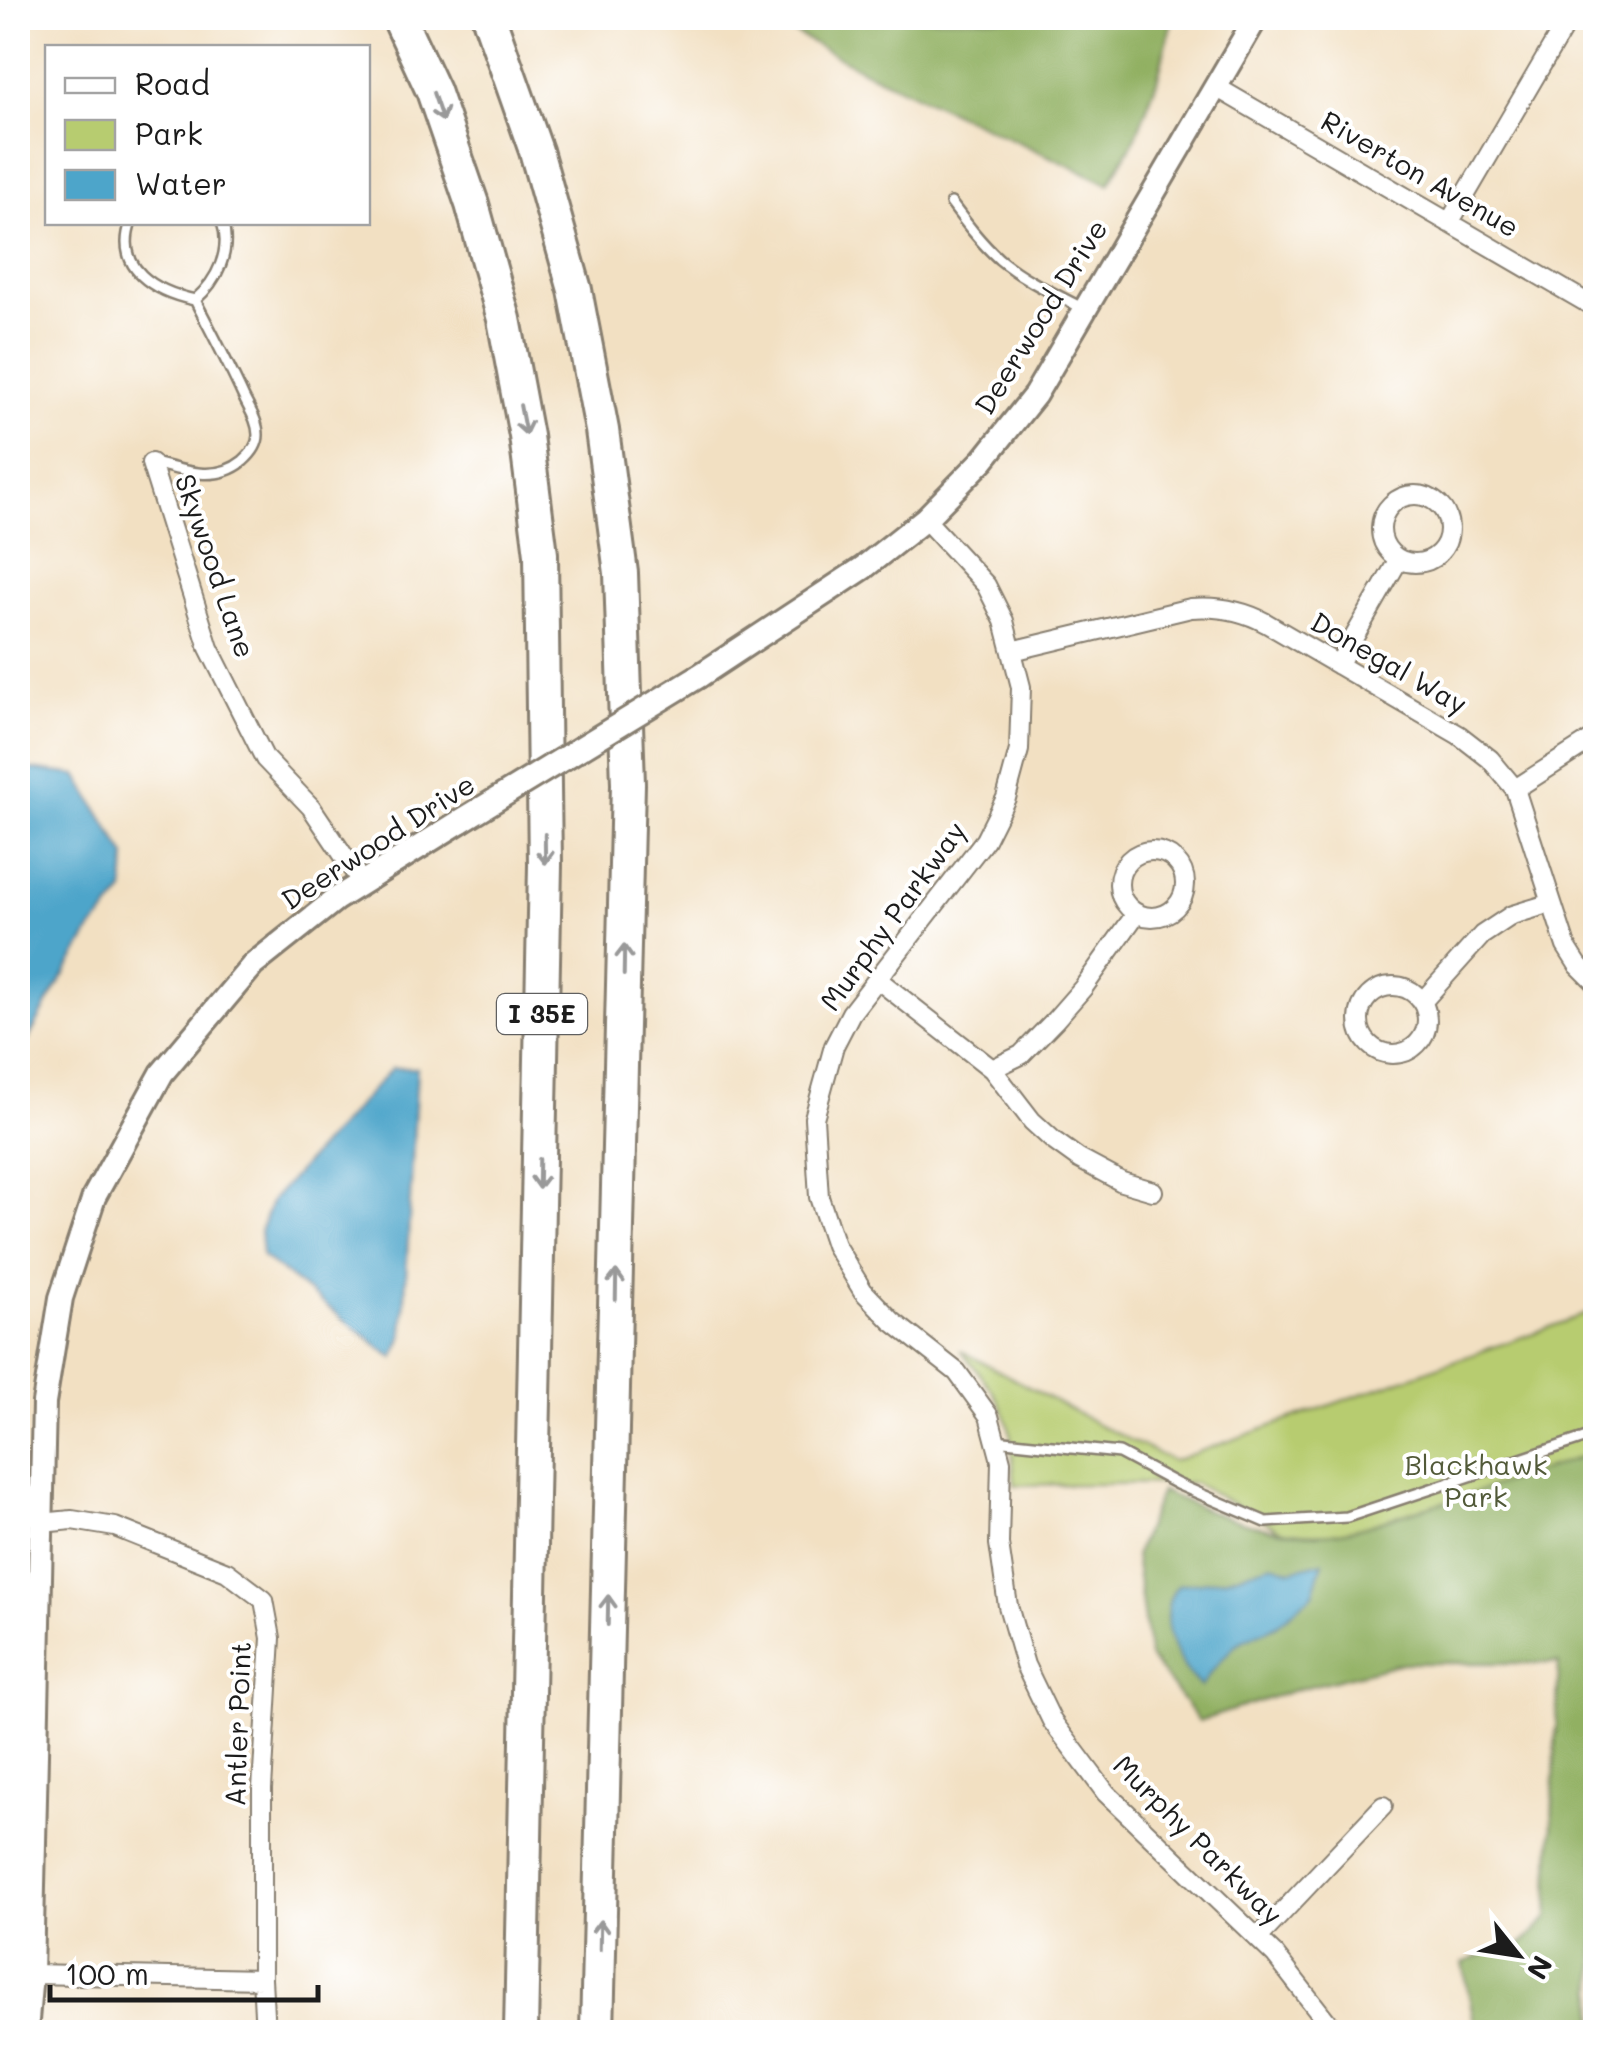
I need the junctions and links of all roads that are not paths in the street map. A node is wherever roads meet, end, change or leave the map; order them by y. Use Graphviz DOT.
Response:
graph roads {
  1 [pos="399,18"];
  2 [pos="489,18"];
  3 [pos="1256,18"];
  4 [pos="1569,18"];
  5 [pos="1216,88"];
  6 [pos="952,203"];
  7 [pos="1449,223"];
  8 [pos="131,225"];
  9 [pos="223,225"];
  10 [pos="195,300"];
  11 [pos="1596,308"];
  12 [pos="1085,309"];
  13 [pos="151,462"];
  14 [pos="924,519"];
  15 [pos="1399,559"];
  16 [pos="1012,651"];
  17 [pos="1338,665"];
  18 [pos="1596,738"];
  19 [pos="1515,789"];
  20 [pos="362,883"];
  21 [pos="1552,903"];
  22 [pos="1136,914"];
  23 [pos="877,980"];
  24 [pos="1596,983"];
  25 [pos="1422,1002"];
  26 [pos="992,1069"];
  27 [pos="1153,1191"];
  28 [pos="1596,1434"];
  29 [pos="995,1440"];
  30 [pos="29,1525"];
  31 [pos="1383,1806"];
  32 [pos="1258,1938"];
  33 [pos="31,1974"];
  34 [pos="262,1978"];
  35 [pos="26,2032"];
  36 [pos="265,2032"];
  37 [pos="521,2032"];
  38 [pos="597,2032"];
  39 [pos="1335,2032"];
  1 -- 37 [label="highway, I 35E, one-way"];
  38 -- 2 [label="highway, I 35E, one-way"];
  3 -- 5 [label="street, Deerwood Drive"];
  4 -- 7 [label="street"];
  5 -- 7 [label="street, Riverton Avenue"];
  5 -- 12 [label="street, Deerwood Drive"];
  6 -- 12 [label="lane"];
  7 -- 11 [label="street, Riverton Avenue"];
  8 -- 10 [label="lane"];
  9 -- 10 [label="lane"];
  10 -- 13 [label="lane"];
  12 -- 14 [label="street, Deerwood Drive"];
  13 -- 20 [label="street, Skywood Lane"];
  14 -- 16 [label="street, Murphy Parkway"];
  14 -- 20 [label="street, Deerwood Drive, bridge"];
  15 -- 17 [label="street"];
  16 -- 17 [label="street, Donegal Way"];
  16 -- 23 [label="street, Murphy Parkway"];
  17 -- 19 [label="street, Donegal Way"];
  18 -- 19 [label="street"];
  19 -- 21 [label="street, Donegal Way"];
  20 -- 30 [label="street, Deerwood Drive"];
  21 -- 24 [label="street, Donegal Way"];
  21 -- 25 [label="street"];
  22 -- 26 [label="street"];
  23 -- 26 [label="street"];
  23 -- 29 [label="street, Murphy Parkway"];
  26 -- 27 [label="street"];
  28 -- 29 [label="lane"];
  29 -- 32 [label="street, Murphy Parkway"];
  30 -- 33 [label="street, Deerwood Drive"];
  30 -- 34 [label="street, Antler Point"];
  31 -- 32 [label="street"];
  32 -- 39 [label="street, Murphy Parkway"];
  33 -- 34 [label="street"];
  33 -- 35 [label="street, Deerwood Drive"];
  34 -- 36 [label="street, Antler Point"];
}
